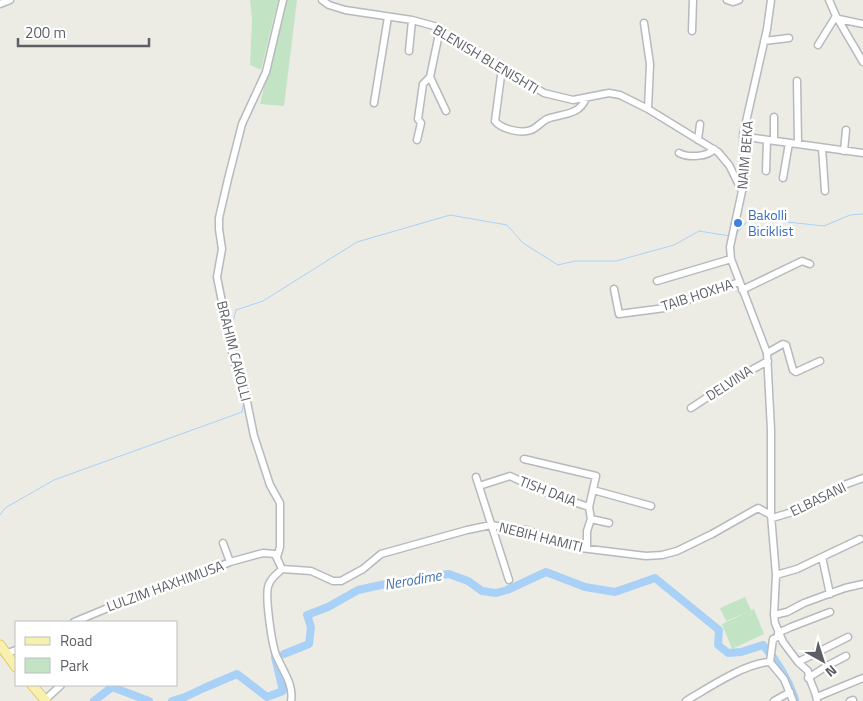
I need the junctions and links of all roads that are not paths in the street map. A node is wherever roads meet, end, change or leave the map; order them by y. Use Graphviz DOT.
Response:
graph roads {
  1 [pos="10,0"];
  2 [pos="283,0"];
  3 [pos="322,0"];
  4 [pos="693,0"];
  5 [pos="726,0"];
  6 [pos="739,0"];
  7 [pos="771,0"];
  8 [pos="830,0"];
  9 [pos="0,4"];
  10 [pos="388,17"];
  11 [pos="838,17"];
  12 [pos="412,20"];
  13 [pos="644,23"];
  14 [pos="863,24"];
  15 [pos="440,29"];
  16 [pos="692,31"];
  17 [pos="789,38"];
  18 [pos="764,41"];
  19 [pos="818,45"];
  20 [pos="409,51"];
  21 [pos="863,62"];
  22 [pos="502,68"];
  23 [pos="430,77"];
  24 [pos="797,82"];
  25 [pos="586,98"];
  26 [pos="374,103"];
  27 [pos="648,110"];
  28 [pos="446,111"];
  29 [pos="774,117"];
  30 [pos="700,124"];
  31 [pos="846,130"];
  32 [pos="744,135"];
  33 [pos="417,140"];
  34 [pos="698,140"];
  35 [pos="770,141"];
  36 [pos="789,143"];
  37 [pos="798,144"];
  38 [pos="822,148"];
  39 [pos="714,149"];
  40 [pos="844,151"];
  41 [pos="863,153"];
  42 [pos="679,154"];
  43 [pos="766,171"];
  44 [pos="783,178"];
  45 [pos="742,191"];
  46 [pos="825,192"];
  47 [pos="731,259"];
  48 [pos="810,264"];
  49 [pos="657,281"];
  50 [pos="739,282"];
  51 [pos="614,290"];
  52 [pos="742,290"];
  53 [pos="767,353"];
  54 [pos="820,360"];
  55 [pos="768,361"];
  56 [pos="691,408"];
  57 [pos="524,460"];
  58 [pos="476,477"];
  59 [pos="863,478"];
  60 [pos="479,486"];
  61 [pos="593,490"];
  62 [pos="651,506"];
  63 [pos="589,507"];
  64 [pos="772,516"];
  65 [pos="591,519"];
  66 [pos="609,523"];
  67 [pos="491,525"];
  68 [pos="860,539"];
  69 [pos="223,543"];
  70 [pos="587,548"];
  71 [pos="277,557"];
  72 [pos="822,557"];
  73 [pos="230,562"];
  74 [pos="282,569"];
  75 [pos="776,575"];
  76 [pos="509,580"];
  77 [pos="863,584"];
  78 [pos="830,594"];
  79 [pos="830,612"];
  80 [pos="774,615"];
  81 [pos="76,621"];
  82 [pos="778,633"];
  83 [pos="848,637"];
  84 [pos="0,645"];
  85 [pos="15,650"];
  86 [pos="5,654"];
  87 [pos="846,656"];
  88 [pos="770,662"];
  89 [pos="798,662"];
  90 [pos="15,666"];
  91 [pos="808,678"];
  92 [pos="863,678"];
  93 [pos="33,686"];
  94 [pos="60,686"];
  95 [pos="790,692"];
  96 [pos="817,699"];
  97 [pos="45,700"];
  98 [pos="291,701"];
  99 [pos="686,701"];
  100 [pos="774,701"];
  101 [pos="793,701"];
  1 -- 9 [label="street"];
  2 -- 71 [label="street, BRAHIM CAKOLLI"];
  3 -- 10 [label="street, BLENISH BLENISHTI"];
  4 -- 16 [label="street"];
  5 -- 6 [label="street"];
  7 -- 18 [label="street, NAIM BEKA"];
  8 -- 11 [label="street"];
  10 -- 12 [label="street, BLENISH BLENISHTI"];
  10 -- 26 [label="street"];
  11 -- 14 [label="street"];
  11 -- 19 [label="street"];
  11 -- 21 [label="street"];
  12 -- 15 [label="street, BLENISH BLENISHTI"];
  12 -- 20 [label="street"];
  13 -- 27 [label="street"];
  15 -- 22 [label="street, BLENISH BLENISHTI"];
  15 -- 23 [label="street"];
  17 -- 18 [label="street"];
  18 -- 32 [label="street, NAIM BEKA"];
  22 -- 25 [label="street, BLENISH BLENISHTI"];
  22 -- 25 [label="street"];
  23 -- 28 [label="street"];
  23 -- 33 [label="street"];
  24 -- 37 [label="street"];
  25 -- 27 [label="street, BLENISH BLENISHTI"];
  27 -- 34 [label="street, BLENISH BLENISHTI"];
  29 -- 35 [label="street"];
  30 -- 34 [label="street"];
  31 -- 40 [label="street"];
  32 -- 35 [label="street"];
  32 -- 45 [label="street, NAIM BEKA"];
  34 -- 39 [label="street, BLENISH BLENISHTI"];
  35 -- 36 [label="street"];
  35 -- 43 [label="street"];
  36 -- 37 [label="street"];
  36 -- 44 [label="street"];
  37 -- 38 [label="street"];
  38 -- 40 [label="street"];
  38 -- 46 [label="street"];
  39 -- 42 [label="street"];
  39 -- 45 [label="street, BLENISH BLENISHTI"];
  40 -- 41 [label="street"];
  45 -- 47 [label="street, NAIM BEKA"];
  47 -- 49 [label="street"];
  47 -- 50 [label="street, NAIM BEKA"];
  48 -- 52 [label="street"];
  50 -- 51 [label="street, TAIB HOXHA"];
  50 -- 52 [label="street, NAIM BEKA"];
  52 -- 53 [label="street, NAIM BEKA"];
  53 -- 54 [label="street"];
  53 -- 55 [label="street, NAIM BEKA"];
  55 -- 56 [label="street, DELVINA"];
  55 -- 64 [label="street, NAIM BEKA"];
  57 -- 61 [label="street"];
  58 -- 60 [label="street"];
  59 -- 64 [label="street, ELBASANI"];
  60 -- 63 [label="street, TISH DAIA"];
  60 -- 67 [label="street"];
  61 -- 62 [label="street"];
  61 -- 63 [label="street"];
  63 -- 65 [label="street"];
  64 -- 70 [label="street, NEBIH HAMITI"];
  64 -- 75 [label="street, NAIM BEKA"];
  65 -- 66 [label="street"];
  65 -- 70 [label="street"];
  67 -- 70 [label="street, NEBIH HAMITI"];
  67 -- 74 [label="street, NEBIH HAMITI"];
  67 -- 76 [label="street"];
  68 -- 72 [label="street"];
  69 -- 73 [label="street, LULZIM HAXHIMUSA"];
  71 -- 73 [label="street, LULZIM HAXHIMUSA"];
  71 -- 74 [label="street"];
  72 -- 75 [label="street"];
  72 -- 78 [label="street"];
  73 -- 81 [label="street, LULZIM HAXHIMUSA"];
  74 -- 98 [label="street"];
  75 -- 80 [label="street, NAIM BEKA"];
  77 -- 78 [label="street"];
  78 -- 80 [label="street"];
  79 -- 82 [label="street"];
  80 -- 82 [label="street, NAIM BEKA"];
  82 -- 88 [label="street"];
  82 -- 89 [label="street, NAIM BEKA"];
  83 -- 89 [label="street"];
  84 -- 86 [label="main road"];
  85 -- 86 [label="street"];
  86 -- 90 [label="main road"];
  87 -- 91 [label="street"];
  88 -- 95 [label="street"];
  88 -- 99 [label="street"];
  89 -- 91 [label="street, NAIM BEKA"];
  91 -- 96 [label="street, NAIM BEKA"];
  92 -- 96 [label="street"];
  93 -- 97 [label="main road"];
  94 -- 97 [label="street"];
  95 -- 100 [label="street"];
  95 -- 101 [label="street"];
}
